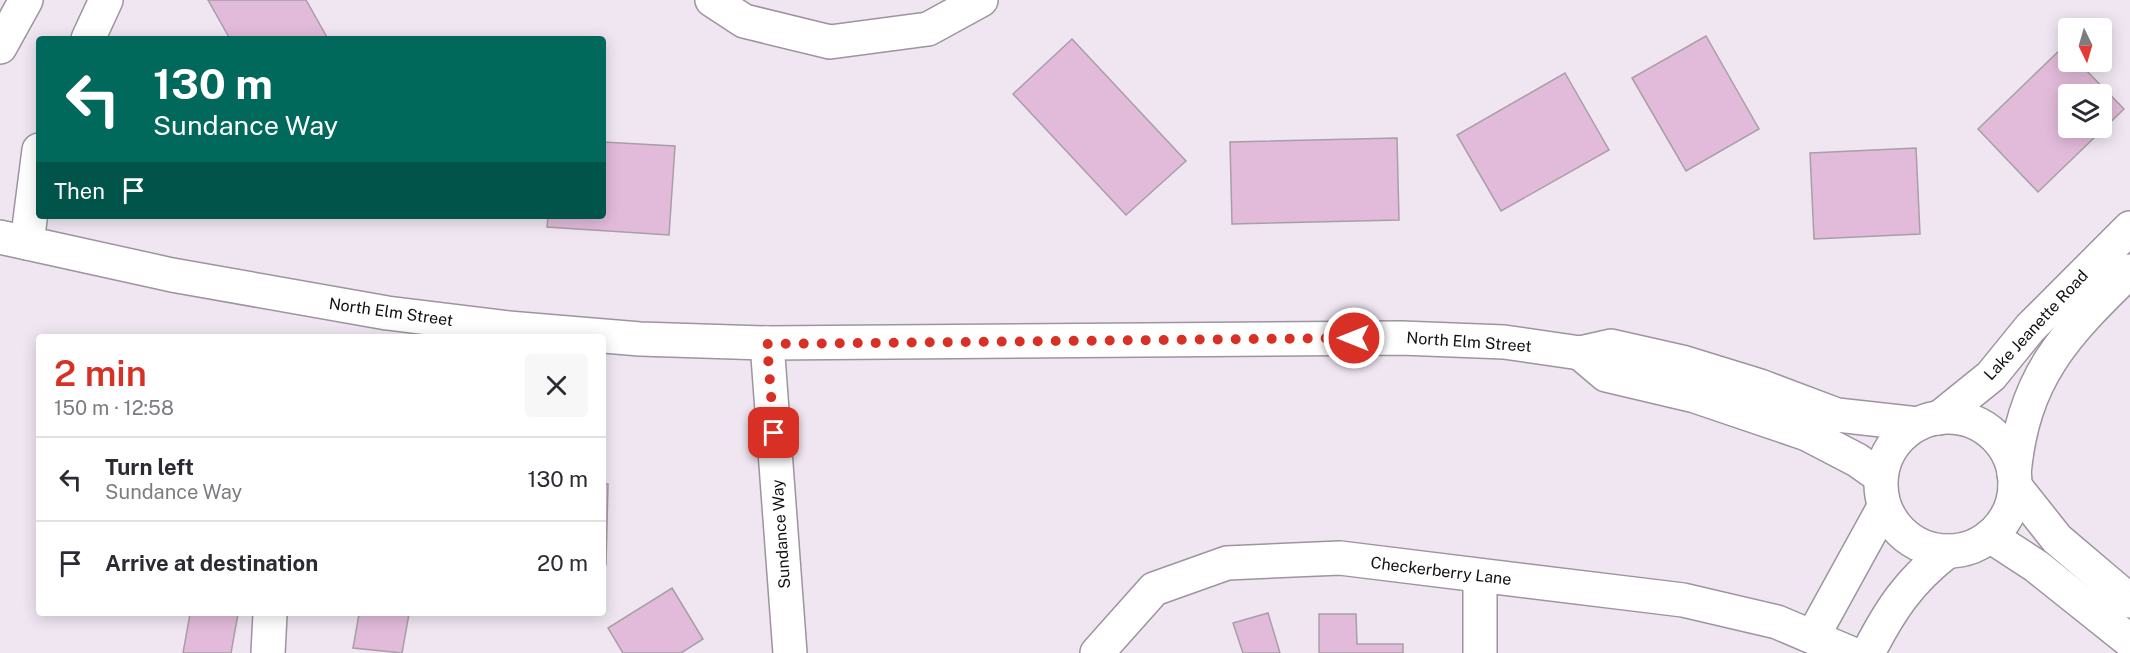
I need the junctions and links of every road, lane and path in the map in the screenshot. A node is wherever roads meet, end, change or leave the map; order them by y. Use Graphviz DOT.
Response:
graph roads {
  1 [pos="27,0"];
  2 [pos="106,0"];
  3 [pos="712,0"];
  4 [pos="981,0"];
  5 [pos="89,36"];
  6 [pos="0,47"];
  7 [pos="36,160"];
  8 [pos="2130,228"];
  9 [pos="13,240"];
  10 [pos="2130,271"];
  11 [pos="580,334"];
  12 [pos="606,336"];
  13 [pos="767,344"];
  14 [pos="1580,353"];
  15 [pos="1928,421"];
  16 [pos="2015,480"];
  17 [pos="1882,492"];
  18 [pos="1990,536"];
  19 [pos="1948,551"];
  20 [pos="1480,576"];
  21 [pos="2130,601"];
  22 [pos="270,616"];
  23 [pos="1813,636"];
  24 [pos="2130,641"];
  25 [pos="268,653"];
  26 [pos="790,653"];
  27 [pos="1097,653"];
  28 [pos="1480,653"];
  29 [pos="1850,653"];
  30 [pos="1868,653"];
  1 -- 6 [label="main road"];
  2 -- 5 [label="main road"];
  3 -- 4 [label="main road"];
  7 -- 9 [label="main road"];
  8 -- 15 [label="main road, Lake Jeanette Road"];
  9 -- 11 [label="main road, North Elm Street"];
  10 -- 16 [label="main road, Lake Jeanette Road"];
  12 -- 13 [label="main road, North Elm Street"];
  13 -- 14 [label="main road, North Elm Street"];
  13 -- 26 [label="main road, Sundance Way"];
  14 -- 15 [label="main road, North Elm Street"];
  14 -- 17 [label="main road"];
  15 -- 16 [label="main road"];
  15 -- 17 [label="main road"];
  16 -- 18 [label="main road"];
  16 -- 21 [label="main road"];
  17 -- 19 [label="main road"];
  17 -- 23 [label="main road"];
  18 -- 19 [label="main road"];
  18 -- 24 [label="main road"];
  19 -- 30 [label="main road"];
  20 -- 23 [label="main road, Checkerberry Lane"];
  20 -- 27 [label="main road, Checkerberry Lane"];
  20 -- 28 [label="main road"];
  22 -- 25 [label="main road"];
  23 -- 29 [label="main road, Checkerberry Lane"];
}
